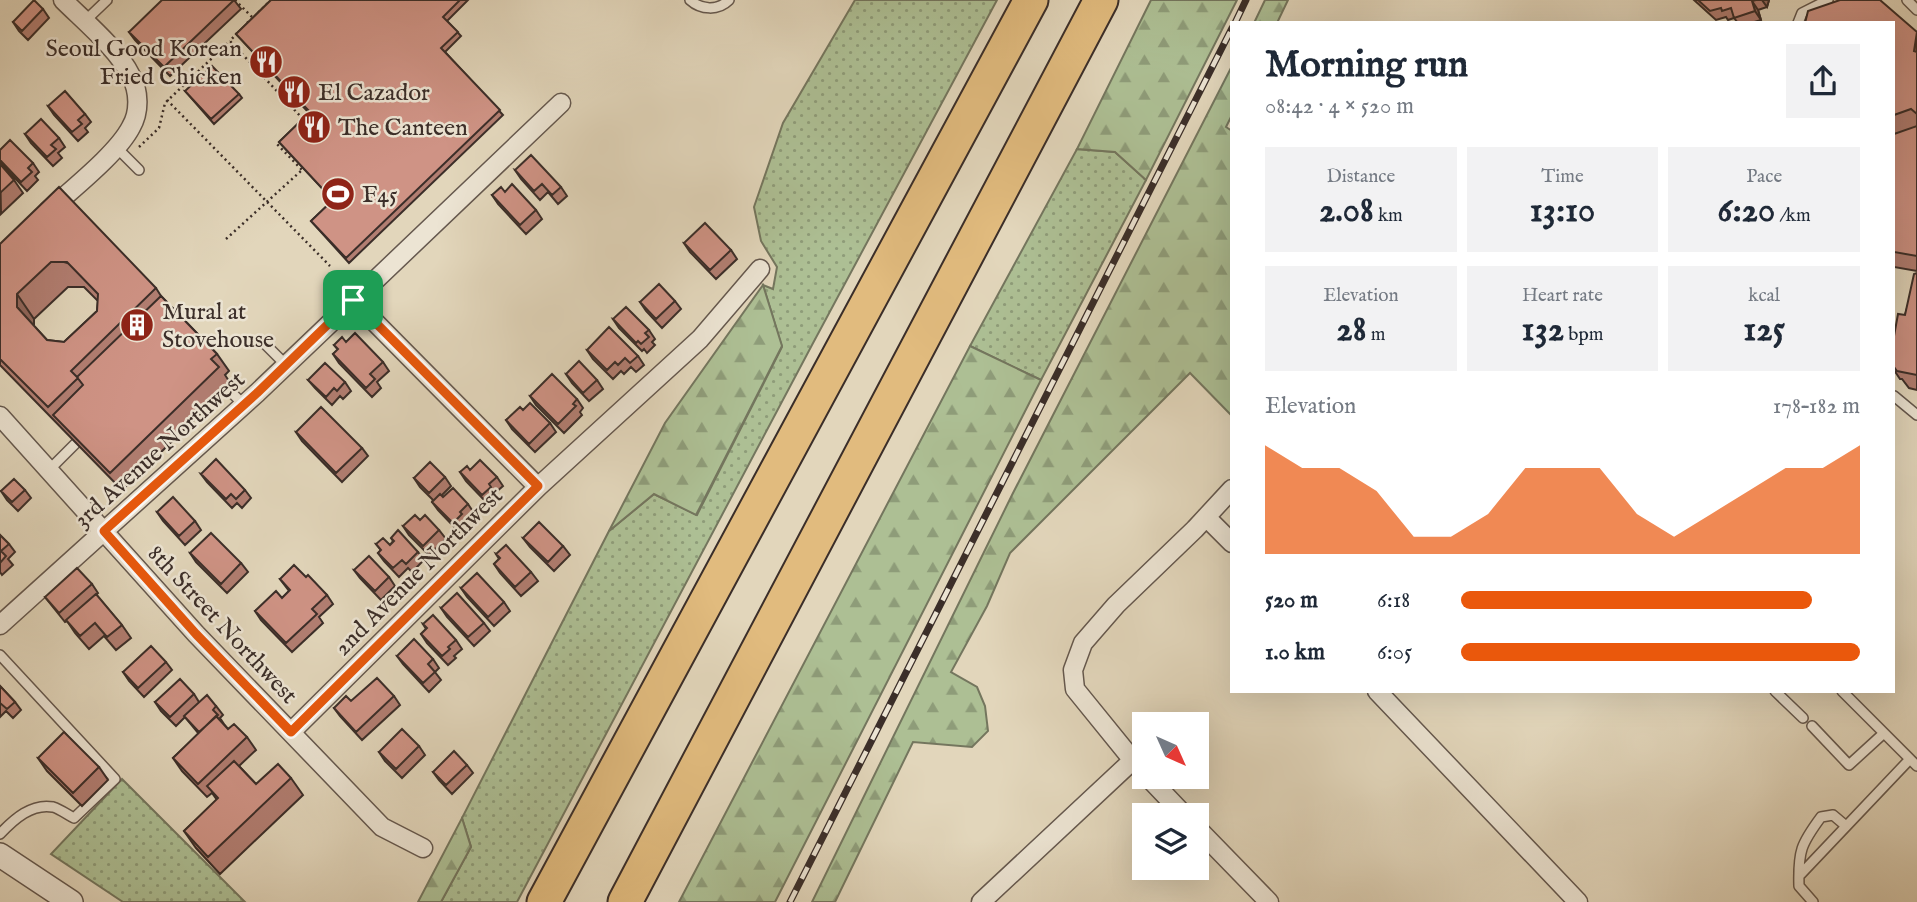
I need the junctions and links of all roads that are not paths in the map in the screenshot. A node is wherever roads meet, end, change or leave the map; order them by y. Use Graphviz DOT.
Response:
graph roads {
  1 [pos="63,0"];
  2 [pos="107,0"];
  3 [pos="690,0"];
  4 [pos="729,0"];
  5 [pos="1031,0"];
  6 [pos="1101,0"];
  7 [pos="1828,0"];
  8 [pos="1907,0"];
  9 [pos="1917,10"];
  10 [pos="1799,21"];
  11 [pos="84,22"];
  12 [pos="561,103"];
  13 [pos="121,153"];
  14 [pos="139,170"];
  15 [pos="38,221"];
  16 [pos="760,269"];
  17 [pos="353,300"];
  18 [pos="265,344"];
  19 [pos="286,365"];
  20 [pos="227,388"];
  21 [pos="1895,397"];
  22 [pos="244,405"];
  23 [pos="1917,415"];
  24 [pos="0,416"];
  25 [pos="76,443"];
  26 [pos="49,470"];
  27 [pos="538,486"];
  28 [pos="1230,491"];
  29 [pos="1206,517"];
  30 [pos="104,531"];
  31 [pos="1230,541"];
  32 [pos="0,625"];
  33 [pos="0,655"];
  34 [pos="1379,693"];
  35 [pos="1777,693"];
  36 [pos="1844,693"];
  37 [pos="1803,718"];
  38 [pos="1812,726"];
  39 [pos="291,732"];
  40 [pos="1884,733"];
  41 [pos="1132,760"];
  42 [pos="1914,763"];
  43 [pos="1132,778"];
  44 [pos="1159,789"];
  45 [pos="1172,803"];
  46 [pos="1846,826"];
  47 [pos="0,834"];
  48 [pos="1209,840"];
  49 [pos="423,848"];
  50 [pos="0,855"];
  51 [pos="1798,876"];
  52 [pos="984,901"];
  53 [pos="71,902"];
  54 [pos="544,902"];
  55 [pos="625,902"];
  56 [pos="1269,902"];
  57 [pos="1578,902"];
  58 [pos="1813,902"];
  1 -- 11 [label="street"];
  2 -- 11 [label="lane"];
  3 -- 4 [label="lane"];
  5 -- 54 [label="highway"];
  6 -- 55 [label="highway"];
  7 -- 10 [label="lane"];
  8 -- 9 [label="lane"];
  11 -- 13 [label="street"];
  12 -- 17 [label="street, 3rd Avenue Northwest"];
  13 -- 14 [label="lane"];
  13 -- 15 [label="street"];
  16 -- 27 [label="street, 2nd Avenue Northwest"];
  17 -- 19 [label="street, 3rd Avenue Northwest"];
  17 -- 27 [label="street"];
  18 -- 19 [label="lane"];
  19 -- 22 [label="street, 3rd Avenue Northwest"];
  20 -- 22 [label="lane"];
  21 -- 23 [label="lane"];
  22 -- 30 [label="street, 3rd Avenue Northwest"];
  24 -- 26 [label="street, 8th Street Northwest"];
  25 -- 26 [label="lane"];
  26 -- 30 [label="street, 8th Street Northwest"];
  27 -- 39 [label="street, 2nd Avenue Northwest"];
  28 -- 29 [label="street"];
  29 -- 31 [label="street"];
  29 -- 41 [label="street"];
  30 -- 32 [label="street, 3rd Avenue Northwest"];
  30 -- 39 [label="street, 8th Street Northwest"];
  33 -- 47 [label="lane"];
  34 -- 57 [label="street"];
  35 -- 37 [label="lane"];
  36 -- 40 [label="lane"];
  38 -- 40 [label="lane"];
  39 -- 49 [label="street, 8th Street Northwest"];
  40 -- 42 [label="lane"];
  42 -- 46 [label="lane"];
  43 -- 52 [label="street"];
  44 -- 45 [label="street"];
  46 -- 51 [label="lane"];
  46 -- 51 [label="lane"];
  48 -- 56 [label="street"];
  50 -- 53 [label="street"];
  51 -- 58 [label="lane"];
}
